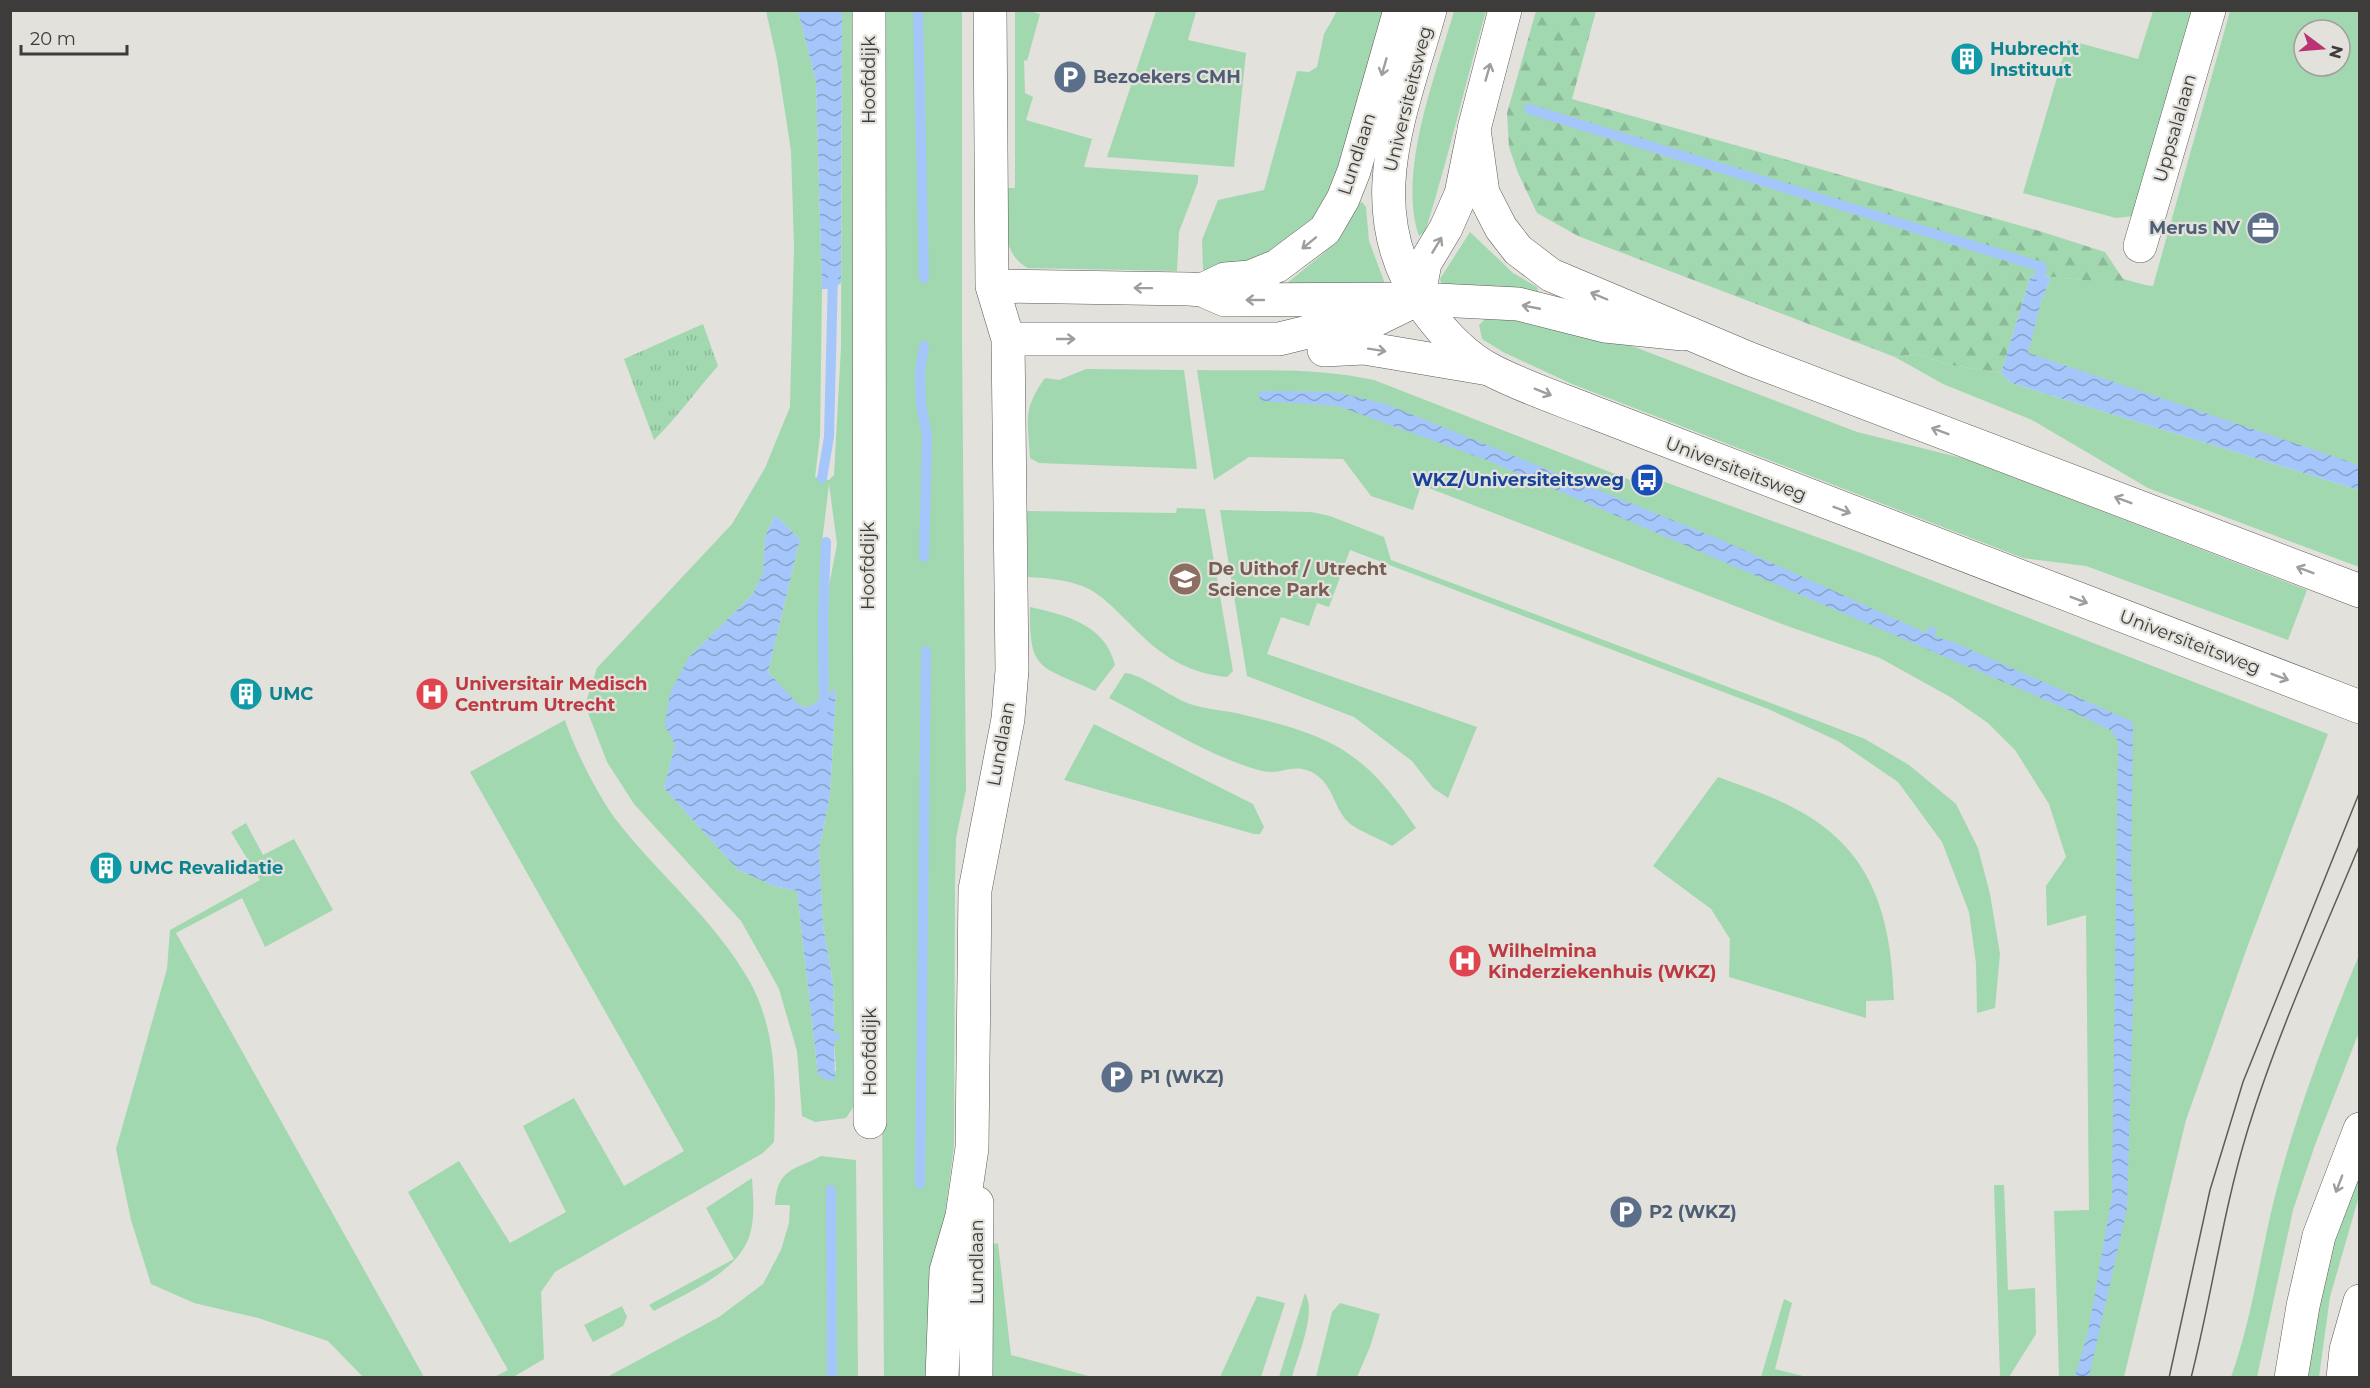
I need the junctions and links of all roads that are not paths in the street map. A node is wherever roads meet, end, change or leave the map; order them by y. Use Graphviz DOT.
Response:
graph roads {
  1 [pos="869,10"];
  2 [pos="990,10"];
  3 [pos="1400,10"];
  4 [pos="1430,10"];
  5 [pos="1505,10"];
  6 [pos="2209,10"];
  7 [pos="1474,129"];
  8 [pos="2140,246"];
  9 [pos="992,286"];
  10 [pos="1202,290"];
  11 [pos="1418,299"];
  12 [pos="1692,335"];
  13 [pos="1008,339"];
  14 [pos="1279,339"];
  15 [pos="1489,369"];
  16 [pos="2360,591"];
  17 [pos="2360,707"];
  18 [pos="870,1122"];
  19 [pos="2360,1130"];
  20 [pos="972,1148"];
  21 [pos="962,1216"];
  22 [pos="2360,1301"];
  23 [pos="942,1377"];
  24 [pos="959,1377"];
  25 [pos="976,1377"];
  26 [pos="2291,1377"];
  27 [pos="2343,1377"];
  1 -- 18 [label="main road, Hoofddijk"];
  2 -- 9 [label="main road, Lundlaan"];
  3 -- 10 [label="main road, Lundlaan, one-way"];
  4 -- 11 [label="main road, Universiteitsweg"];
  7 -- 5 [label="main road, one-way"];
  6 -- 8 [label="main road, Uppsalalaan"];
  11 -- 7 [label="main road, one-way"];
  12 -- 7 [label="main road, one-way"];
  10 -- 9 [label="main road, Lundlaan, one-way"];
  9 -- 13 [label="main road, Lundlaan"];
  11 -- 10 [label="main road, Lundlaan, one-way"];
  12 -- 11 [label="main road, Lundlaan, one-way"];
  11 -- 14 [label="main road, Lundlaan"];
  11 -- 15 [label="main road, Universiteitsweg"];
  16 -- 12 [label="main road, one-way"];
  13 -- 14 [label="main road, Lundlaan, one-way"];
  13 -- 20 [label="main road, Lundlaan"];
  14 -- 15 [label="main road, Lundlaan, one-way"];
  15 -- 17 [label="main road, Universiteitsweg, one-way"];
  19 -- 26 [label="main road, one-way"];
  20 -- 21 [label="main road, Lundlaan"];
  20 -- 25 [label="main road, Lundlaan"];
  21 -- 23 [label="main road, Lundlaan"];
  21 -- 24 [label="main road, Lundlaan"];
  22 -- 27 [label="main road"];
}
